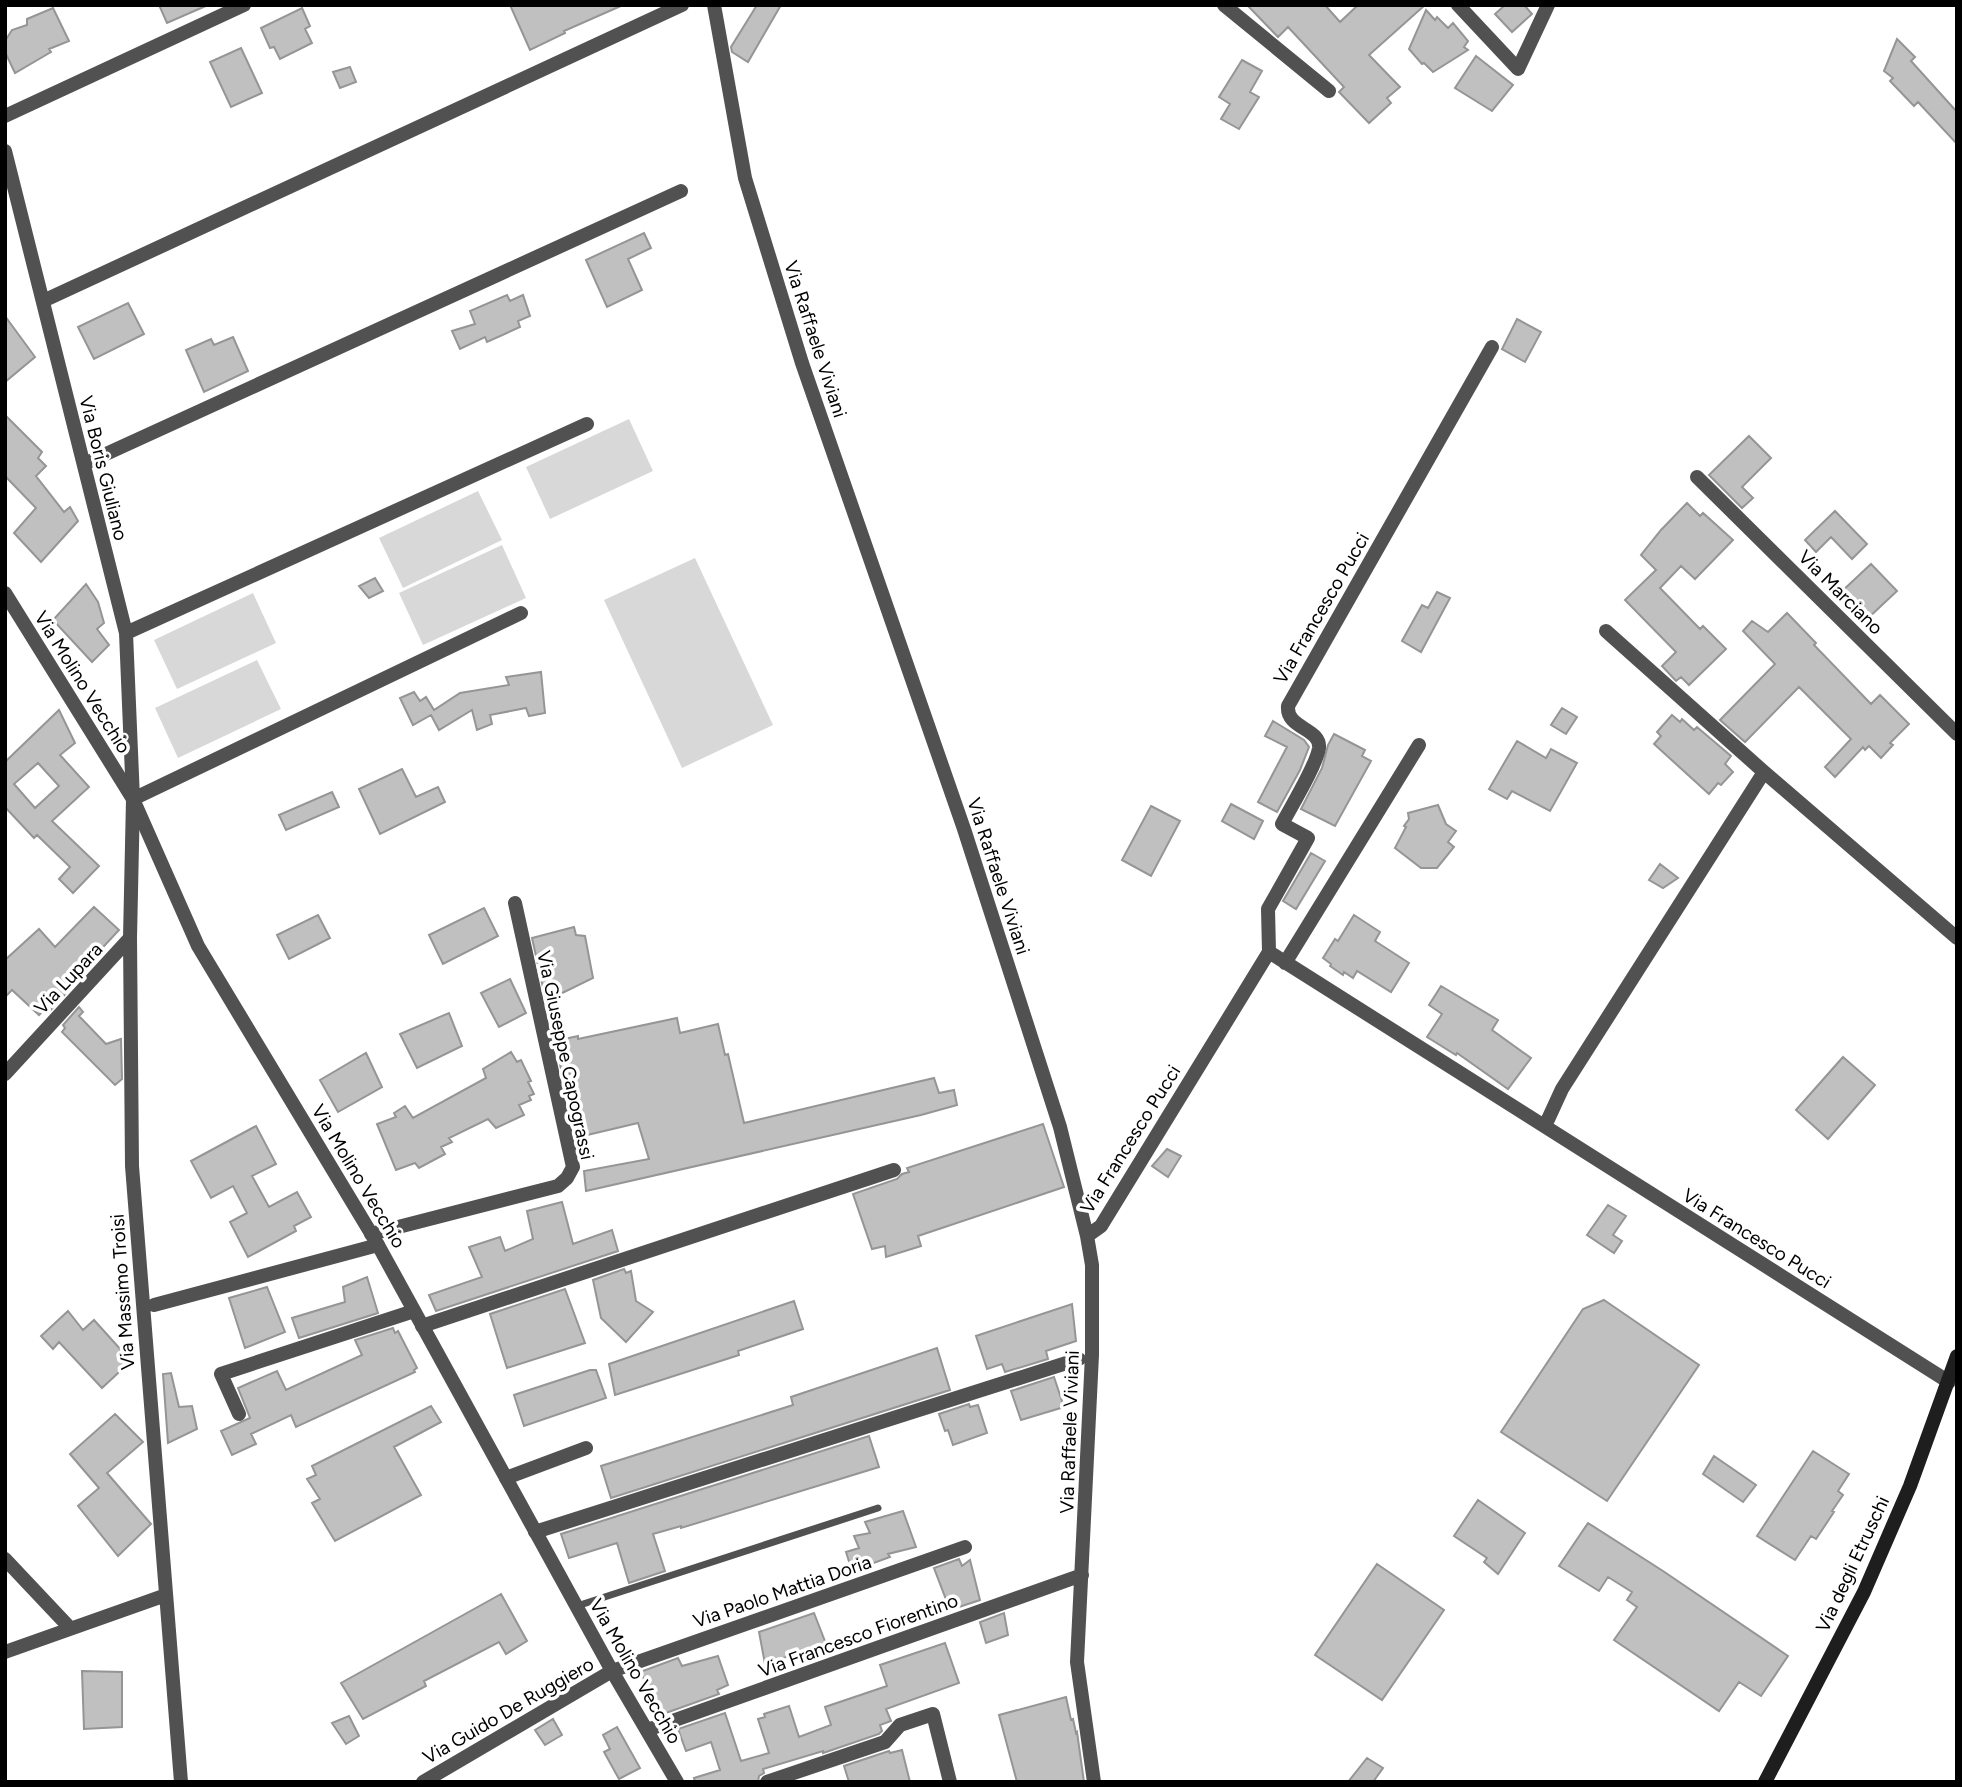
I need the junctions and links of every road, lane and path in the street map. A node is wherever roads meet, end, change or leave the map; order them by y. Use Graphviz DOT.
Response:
graph roads {
  1 [pos="244,5"];
  2 [pos="682,5"];
  3 [pos="715,5"];
  4 [pos="1224,5"];
  5 [pos="1458,5"];
  6 [pos="1548,5"];
  7 [pos="1328,91"];
  8 [pos="5,116"];
  9 [pos="5,151"];
  10 [pos="681,191"];
  11 [pos="43,301"];
  12 [pos="1492,347"];
  13 [pos="587,424"];
  14 [pos="84,464"];
  15 [pos="1697,477"];
  16 [pos="5,593"];
  17 [pos="522,613"];
  18 [pos="1606,631"];
  19 [pos="126,632"];
  20 [pos="1957,734"];
  21 [pos="1419,745"];
  22 [pos="1764,772"];
  23 [pos="132,799"];
  24 [pos="515,903"];
  25 [pos="130,938"];
  26 [pos="1957,938"];
  27 [pos="1269,952"];
  28 [pos="1285,963"];
  29 [pos="5,1074"];
  30 [pos="1545,1126"];
  31 [pos="894,1170"];
  32 [pos="1087,1236"];
  33 [pos="374,1240"];
  34 [pos="154,1306"];
  35 [pos="414,1311"];
  36 [pos="422,1326"];
  37 [pos="1957,1356"];
  38 [pos="1079,1359"];
  39 [pos="1949,1382"];
  40 [pos="239,1415"];
  41 [pos="586,1448"];
  42 [pos="506,1478"];
  43 [pos="878,1508"];
  44 [pos="536,1532"];
  45 [pos="965,1547"];
  46 [pos="5,1559"];
  47 [pos="1082,1576"];
  48 [pos="166,1595"];
  49 [pos="576,1606"];
  50 [pos="70,1628"];
  51 [pos="5,1651"];
  52 [pos="612,1671"];
  53 [pos="647,1730"];
  54 [pos="676,1781"];
  55 [pos="181,1782"];
  56 [pos="423,1782"];
  57 [pos="767,1782"];
  58 [pos="950,1782"];
  59 [pos="1094,1782"];
  60 [pos="1765,1782"];
  1 -- 8 [label="street"];
  2 -- 11 [label="street"];
  3 -- 32 [label="street, Via Raffaele Viviani"];
  4 -- 7 [label="street"];
  5 -- 6 [label="street"];
  9 -- 11 [label="street, Via Boris Giuliano"];
  10 -- 14 [label="street"];
  11 -- 14 [label="street, Via Boris Giuliano"];
  12 -- 27 [label="street, Via Francesco Pucci"];
  13 -- 19 [label="street"];
  14 -- 19 [label="street, Via Boris Giuliano"];
  15 -- 20 [label="street, Via Marciano"];
  16 -- 23 [label="street, Via Molino Vecchio"];
  17 -- 23 [label="street"];
  18 -- 22 [label="street"];
  19 -- 23 [label="street, Via Boris Giuliano"];
  21 -- 28 [label="street"];
  22 -- 26 [label="street"];
  22 -- 30 [label="street"];
  23 -- 25 [label="street, Via Massimo Troisi"];
  23 -- 33 [label="street, Via Molino Vecchio"];
  24 -- 33 [label="street, Via Giuseppe Capograssi"];
  25 -- 29 [label="street, Via Lupara"];
  25 -- 48 [label="street, Via Massimo Troisi"];
  27 -- 28 [label="street, Via Francesco Pucci"];
  27 -- 32 [label="street, Via Francesco Pucci"];
  28 -- 30 [label="street, Via Francesco Pucci"];
  30 -- 39 [label="street, Via Francesco Pucci"];
  31 -- 36 [label="street"];
  32 -- 47 [label="street, Via Raffaele Viviani"];
  33 -- 34 [label="street"];
  33 -- 35 [label="street, Via Molino Vecchio"];
  35 -- 36 [label="street, Via Molino Vecchio"];
  35 -- 40 [label="street"];
  36 -- 42 [label="street, Via Molino Vecchio"];
  37 -- 39 [label="main road, Via degli Etruschi"];
  38 -- 44 [label="street"];
  39 -- 60 [label="main road, Via degli Etruschi"];
  41 -- 42 [label="street"];
  42 -- 44 [label="street, Via Molino Vecchio"];
  43 -- 49 [label="lane"];
  44 -- 49 [label="street, Via Molino Vecchio"];
  45 -- 52 [label="street, Via Paolo Mattia Doria"];
  46 -- 50 [label="street"];
  47 -- 53 [label="street, Via Francesco Fiorentino"];
  47 -- 59 [label="street, Via Raffaele Viviani"];
  48 -- 50 [label="street"];
  48 -- 55 [label="street, Via Massimo Troisi"];
  49 -- 52 [label="street, Via Molino Vecchio"];
  50 -- 51 [label="street"];
  52 -- 53 [label="street, Via Molino Vecchio"];
  52 -- 56 [label="street, Via Guido De Ruggiero"];
  53 -- 54 [label="street, Via Molino Vecchio"];
  57 -- 58 [label="street"];
}
